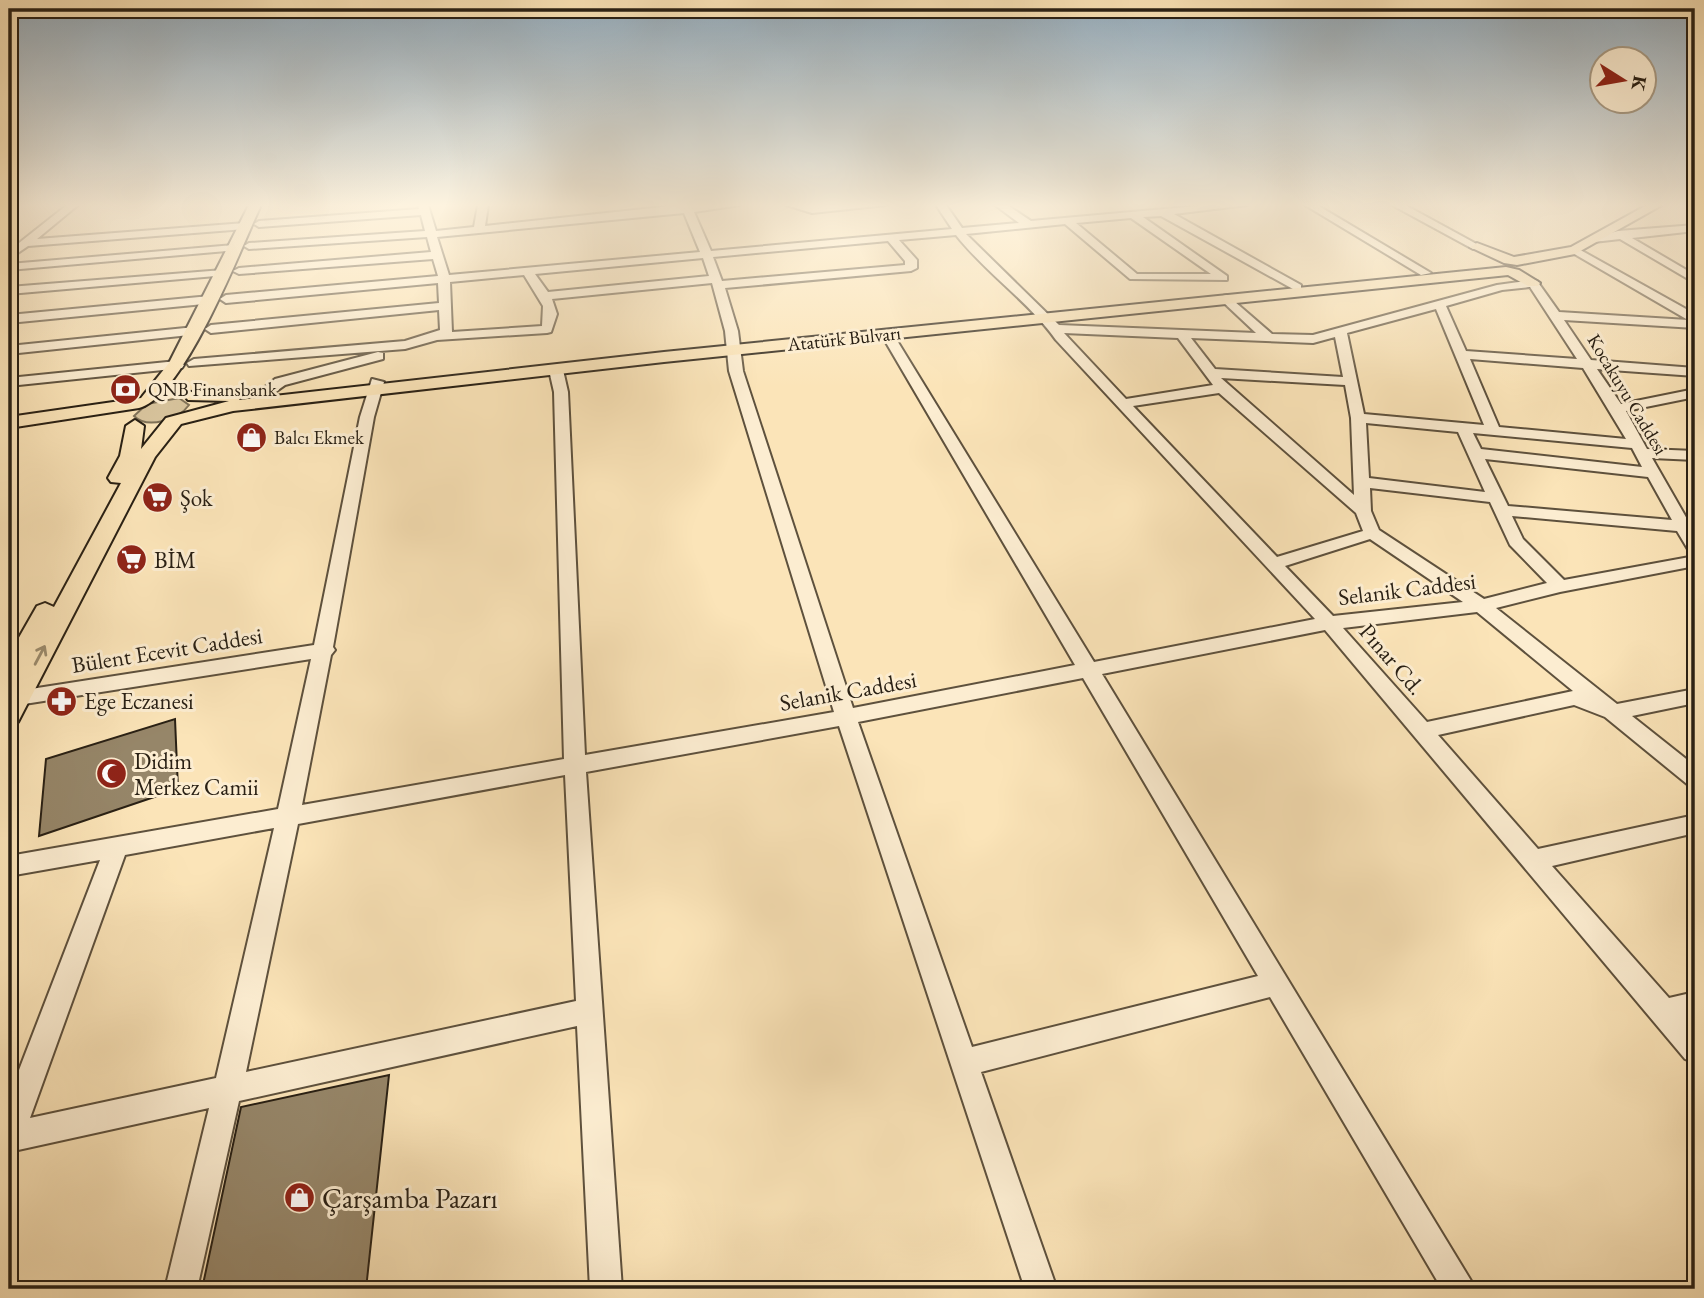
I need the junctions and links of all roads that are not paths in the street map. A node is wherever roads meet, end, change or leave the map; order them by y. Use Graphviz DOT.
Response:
graph roads {
  1 [pos="234,266"];
  2 [pos="309,266"];
  3 [pos="441,266"];
  4 [pos="583,266"];
  5 [pos="710,266"];
  6 [pos="911,266"];
  7 [pos="988,266"];
  8 [pos="1120,266"];
  9 [pos="1205,266"];
  10 [pos="1257,266"];
  11 [pos="1412,266"];
  12 [pos="1501,266"];
  13 [pos="1502,266"];
  14 [pos="1508,266"];
  15 [pos="1548,266"];
  16 [pos="1593,266"];
  17 [pos="1670,266"];
  18 [pos="526,271"];
  19 [pos="231,272"];
  20 [pos="1425,273"];
  21 [pos="1533,275"];
  22 [pos="444,278"];
  23 [pos="1695,280"];
  24 [pos="715,282"];
  25 [pos="1297,288"];
  26 [pos="9,292"];
  27 [pos="546,296"];
  28 [pos="226,299"];
  29 [pos="1227,299"];
  30 [pos="210,300"];
  31 [pos="1440,305"];
  32 [pos="445,306"];
  33 [pos="1558,316"];
  34 [pos="9,319"];
  35 [pos="1046,319"];
  36 [pos="1695,322"];
  37 [pos="203,330"];
  38 [pos="1181,333"];
  39 [pos="1340,333"];
  40 [pos="887,334"];
  41 [pos="438,337"];
  42 [pos="1268,337"];
  43 [pos="394,346"];
  44 [pos="736,346"];
  45 [pos="9,350"];
  46 [pos="1463,355"];
  47 [pos="1586,362"];
  48 [pos="194,363"];
  49 [pos="177,365"];
  50 [pos="556,370"];
  51 [pos="1695,372"];
  52 [pos="1210,373"];
  53 [pos="1350,381"];
  54 [pos="9,383"];
  55 [pos="376,386"];
  56 [pos="1222,388"];
  57 [pos="1695,393"];
  58 [pos="263,394"];
  59 [pos="191,395"];
  60 [pos="144,401"];
  61 [pos="1122,404"];
  62 [pos="1617,409"];
  63 [pos="1358,418"];
  64 [pos="178,420"];
  65 [pos="9,423"];
  66 [pos="132,426"];
  67 [pos="1463,427"];
  68 [pos="1493,429"];
  69 [pos="9,430"];
  70 [pos="1639,448"];
  71 [pos="1475,453"];
  72 [pos="1695,455"];
  73 [pos="1652,472"];
  74 [pos="1361,482"];
  75 [pos="1500,504"];
  76 [pos="1363,511"];
  77 [pos="1682,526"];
  78 [pos="1372,533"];
  79 [pos="1695,547"];
  80 [pos="1695,561"];
  81 [pos="1273,564"];
  82 [pos="1560,586"];
  83 [pos="1480,606"];
  84 [pos="1329,623"];
  85 [pos="325,650"];
  86 [pos="1091,670"];
  87 [pos="1695,696"];
  88 [pos="12,697"];
  89 [pos="1614,712"];
  90 [pos="846,716"];
  91 [pos="1422,730"];
  92 [pos="575,764"];
  93 [pos="1695,778"];
  94 [pos="289,815"];
  95 [pos="1695,824"];
  96 [pos="117,846"];
  97 [pos="1533,860"];
  98 [pos="9,866"];
  99 [pos="1278,983"];
  100 [pos="1695,1005"];
  101 [pos="589,1011"];
  102 [pos="1664,1012"];
  103 [pos="1695,1049"];
  104 [pos="964,1063"];
  105 [pos="229,1090"];
  106 [pos="9,1136"];
  107 [pos="181,1289"];
  108 [pos="607,1289"];
  109 [pos="1041,1289"];
  110 [pos="1460,1289"];
  1 -- 19 [label="main road"];
  2 -- 19 [label="street"];
  3 -- 22 [label="street"];
  4 -- 18 [label="street"];
  5 -- 24 [label="street"];
  6 -- 24 [label="street"];
  7 -- 35 [label="street, Pınar Cd."];
  8 -- 9 [label="street"];
  10 -- 25 [label="street"];
  11 -- 20 [label="street"];
  12 -- 20 [label="main road, Atatürk Bulvarı"];
  13 -- 29 [label="main road, Atatürk Bulvarı"];
  14 -- 21 [label="main road, Kocakuyu Caddesi"];
  15 -- 21 [label="main road, Atatürk Bulvarı"];
  16 -- 36 [label="street"];
  17 -- 23 [label="street"];
  18 -- 22 [label="street"];
  18 -- 27 [label="street"];
  19 -- 26 [label="street"];
  19 -- 28 [label="main road"];
  19 -- 30 [label="main road"];
  20 -- 25 [label="main road, Atatürk Bulvarı"];
  21 -- 31 [label="street"];
  21 -- 33 [label="street, Kocakuyu Caddesi"];
  22 -- 28 [label="street"];
  22 -- 32 [label="street"];
  24 -- 27 [label="street"];
  24 -- 44 [label="street"];
  25 -- 35 [label="main road, Atatürk Bulvarı"];
  27 -- 41 [label="street"];
  28 -- 37 [label="main road"];
  29 -- 35 [label="main road, Atatürk Bulvarı"];
  29 -- 42 [label="street"];
  30 -- 34 [label="street"];
  30 -- 37 [label="main road"];
  31 -- 39 [label="street"];
  31 -- 46 [label="street"];
  32 -- 37 [label="street"];
  32 -- 41 [label="street"];
  33 -- 36 [label="street"];
  33 -- 47 [label="street, Kocakuyu Caddesi"];
  35 -- 38 [label="street"];
  35 -- 40 [label="main road, Atatürk Bulvarı"];
  35 -- 44 [label="main road, Atatürk Bulvarı"];
  35 -- 61 [label="street, Pınar Cd."];
  37 -- 45 [label="street"];
  37 -- 48 [label="main road"];
  37 -- 49 [label="main road"];
  38 -- 42 [label="street"];
  38 -- 52 [label="street"];
  39 -- 42 [label="street"];
  39 -- 53 [label="street"];
  40 -- 44 [label="main road, Atatürk Bulvarı"];
  40 -- 86 [label="street"];
  41 -- 43 [label="street"];
  43 -- 48 [label="street"];
  43 -- 58 [label="street"];
  44 -- 50 [label="main road, Atatürk Bulvarı"];
  44 -- 55 [label="main road, Atatürk Bulvarı"];
  44 -- 90 [label="street"];
  46 -- 47 [label="street"];
  46 -- 68 [label="street"];
  47 -- 51 [label="street"];
  47 -- 62 [label="street, Kocakuyu Caddesi"];
  48 -- 59 [label="main road"];
  49 -- 54 [label="street"];
  49 -- 60 [label="main road"];
  50 -- 55 [label="main road, Atatürk Bulvarı"];
  50 -- 92 [label="street"];
  52 -- 53 [label="street"];
  52 -- 56 [label="street"];
  53 -- 63 [label="street"];
  55 -- 58 [label="main road, Atatürk Bulvarı"];
  55 -- 64 [label="main road, Atatürk Bulvarı"];
  55 -- 85 [label="street"];
  56 -- 61 [label="street"];
  56 -- 76 [label="street"];
  57 -- 62 [label="street"];
  58 -- 59 [label="main road, Atatürk Bulvarı"];
  59 -- 60 [label="main road, Atatürk Bulvarı"];
  59 -- 64 [label="main road"];
  60 -- 65 [label="main road"];
  60 -- 66 [label="main road"];
  61 -- 81 [label="street, Pınar Cd."];
  62 -- 70 [label="street, Kocakuyu Caddesi"];
  63 -- 67 [label="street"];
  63 -- 74 [label="street"];
  64 -- 66 [label="main road, Atatürk Bulvarı"];
  88 -- 64 [label="main road, one-way"];
  66 -- 69 [label="main road"];
  66 -- 88 [label="main road"];
  67 -- 68 [label="street"];
  67 -- 71 [label="street"];
  68 -- 70 [label="street"];
  70 -- 72 [label="street"];
  70 -- 73 [label="street, Kocakuyu Caddesi"];
  71 -- 73 [label="street"];
  71 -- 75 [label="street"];
  73 -- 77 [label="street, Kocakuyu Caddesi"];
  74 -- 75 [label="street"];
  74 -- 76 [label="street"];
  75 -- 77 [label="street"];
  75 -- 82 [label="street"];
  76 -- 78 [label="street"];
  77 -- 79 [label="street, Kocakuyu Caddesi"];
  78 -- 81 [label="street"];
  78 -- 83 [label="street"];
  80 -- 82 [label="street, Selanik Caddesi"];
  81 -- 84 [label="street, Pınar Cd."];
  82 -- 83 [label="street, Selanik Caddesi"];
  83 -- 84 [label="street, Selanik Caddesi"];
  83 -- 89 [label="street"];
  84 -- 86 [label="street, Selanik Caddesi"];
  84 -- 91 [label="street, Pınar Cd."];
  85 -- 88 [label="street, Bülent Ecevit Caddesi"];
  85 -- 94 [label="street"];
  86 -- 90 [label="street, Selanik Caddesi"];
  86 -- 99 [label="street"];
  87 -- 89 [label="street"];
  89 -- 91 [label="street"];
  89 -- 93 [label="street"];
  90 -- 92 [label="street, Selanik Caddesi"];
  90 -- 104 [label="street"];
  91 -- 97 [label="street, Pınar Cd."];
  92 -- 94 [label="street, Selanik Caddesi"];
  92 -- 101 [label="street"];
  94 -- 96 [label="street, Selanik Caddesi"];
  94 -- 105 [label="street"];
  95 -- 97 [label="street"];
  96 -- 98 [label="street, Selanik Caddesi"];
  96 -- 106 [label="street"];
  97 -- 102 [label="street, Pınar Cd."];
  99 -- 104 [label="street"];
  99 -- 110 [label="street"];
  100 -- 102 [label="street"];
  101 -- 105 [label="street"];
  101 -- 108 [label="street"];
  102 -- 103 [label="street, Pınar Cd."];
  104 -- 109 [label="street"];
  105 -- 106 [label="street"];
  105 -- 107 [label="street"];
}
